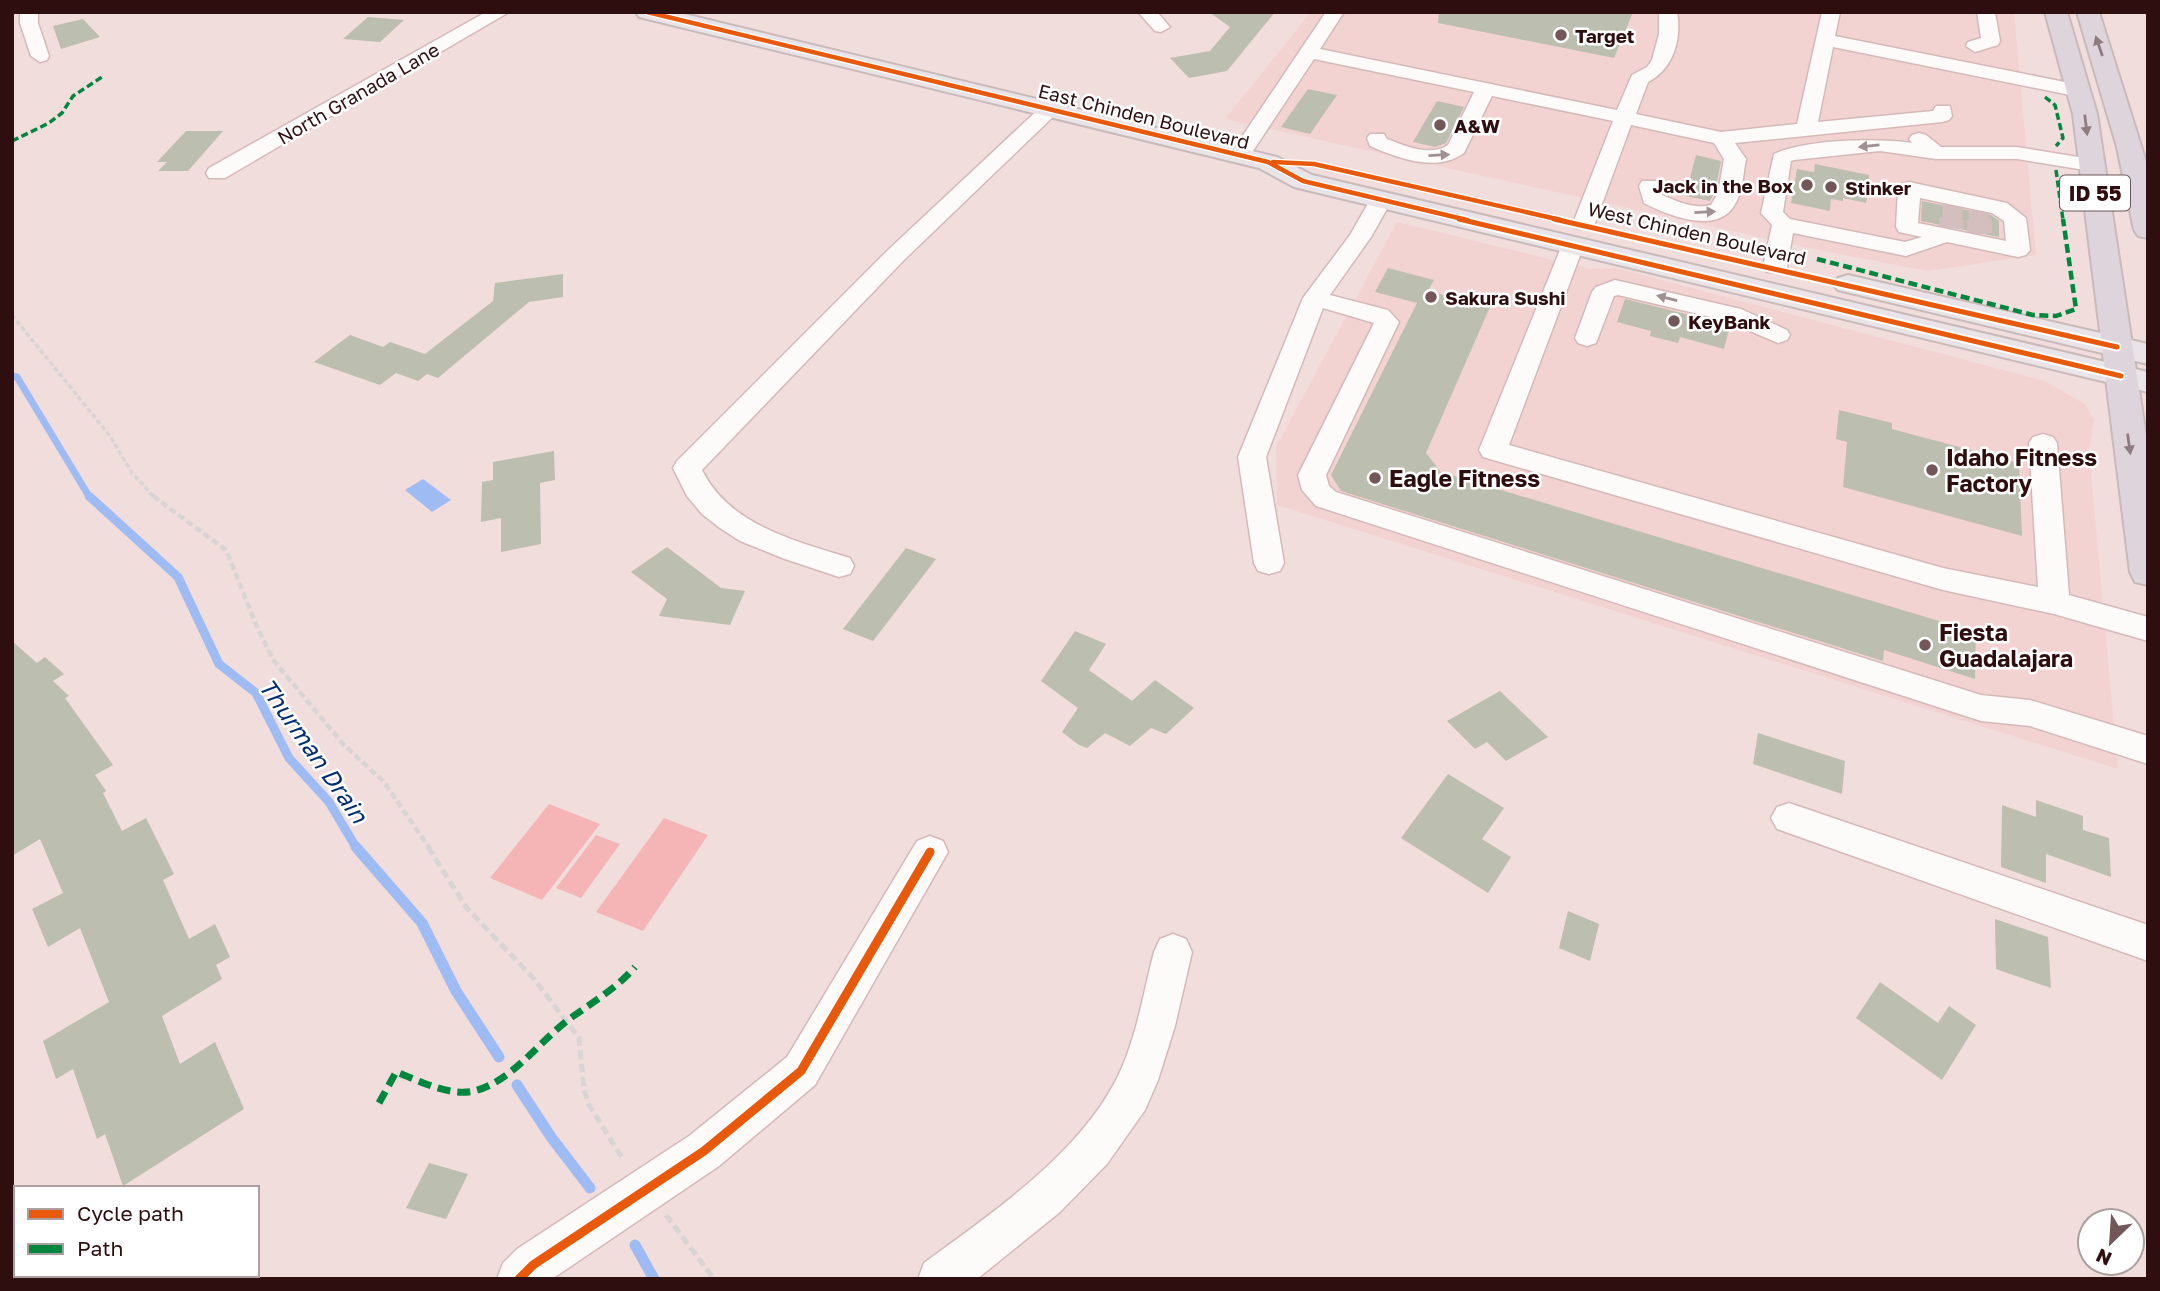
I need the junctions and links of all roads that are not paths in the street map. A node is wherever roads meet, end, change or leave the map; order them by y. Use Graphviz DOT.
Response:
graph roads {
  1 [pos="500,12"];
  2 [pos="647,12"];
  3 [pos="1147,12"];
  4 [pos="1335,12"];
  5 [pos="1668,12"];
  6 [pos="1831,12"];
  7 [pos="1986,12"];
  8 [pos="2056,12"];
  9 [pos="2088,12"];
  10 [pos="29,14"];
  11 [pos="1161,27"];
  12 [pos="1826,40"];
  13 [pos="1975,46"];
  14 [pos="1309,52"];
  15 [pos="40,56"];
  16 [pos="1486,89"];
  17 [pos="2080,91"];
  18 [pos="1050,109"];
  19 [pos="1942,110"];
  20 [pos="1624,118"];
  21 [pos="1897,120"];
  22 [pos="1806,129"];
  23 [pos="1377,138"];
  24 [pos="1721,138"];
  25 [pos="1945,153"];
  26 [pos="1240,156"];
  27 [pos="1268,162"];
  28 [pos="2091,165"];
  29 [pos="2141,169"];
  30 [pos="217,173"];
  31 [pos="1650,186"];
  32 [pos="1381,200"];
  33 [pos="1954,202"];
  34 [pos="1783,225"];
  35 [pos="1571,229"];
  36 [pos="2148,230"];
  37 [pos="1950,232"];
  38 [pos="1774,267"];
  39 [pos="1315,298"];
  40 [pos="1777,335"];
  41 [pos="1587,338"];
  42 [pos="2148,354"];
  43 [pos="2128,368"];
  44 [pos="2043,443"];
  45 [pos="1269,564"];
  46 [pos="839,566"];
  47 [pos="2148,572"];
  48 [pos="2054,602"];
  49 [pos="2148,629"];
  50 [pos="2148,750"];
  51 [pos="1789,818"];
  52 [pos="930,852"];
  53 [pos="2148,943"];
  54 [pos="1173,952"];
  55 [pos="519,1279"];
  56 [pos="940,1279"];
  1 -- 30 [label="street, North Granada Lane"];
  2 -- 18 [label="main road, East Chinden Boulevard"];
  3 -- 11 [label="street"];
  4 -- 14 [label="street"];
  5 -- 20 [label="street"];
  6 -- 12 [label="street"];
  7 -- 13 [label="street"];
  8 -- 17 [label="highway, ID 55"];
  29 -- 9 [label="highway, ID 55, one-way"];
  10 -- 15 [label="street"];
  12 -- 17 [label="street"];
  12 -- 22 [label="street"];
  14 -- 16 [label="street"];
  14 -- 26 [label="street"];
  16 -- 20 [label="street"];
  23 -- 16 [label="street, one-way"];
  17 -- 28 [label="highway, ID 55, one-way"];
  18 -- 26 [label="main road, East Chinden Boulevard"];
  18 -- 46 [label="street"];
  19 -- 21 [label="street"];
  20 -- 24 [label="street"];
  20 -- 35 [label="street"];
  21 -- 22 [label="street"];
  21 -- 25 [label="street"];
  22 -- 24 [label="street"];
  31 -- 24 [label="street, one-way"];
  25 -- 28 [label="street"];
  25 -- 33 [label="street"];
  25 -- 34 [label="street, one-way"];
  26 -- 27 [label="main road, East Chinden Boulevard"];
  27 -- 32 [label="main road, East Chinden Boulevard"];
  27 -- 35 [label="main road, West Chinden Boulevard"];
  28 -- 43 [label="highway, ID 55"];
  29 -- 36 [label="highway, ID 55"];
  32 -- 35 [label="main road, East Chinden Boulevard"];
  32 -- 39 [label="street"];
  33 -- 37 [label="street"];
  33 -- 37 [label="street"];
  34 -- 37 [label="street"];
  34 -- 38 [label="street"];
  35 -- 38 [label="main road, West Chinden Boulevard"];
  35 -- 43 [label="main road, East Chinden Boulevard"];
  35 -- 48 [label="street"];
  38 -- 43 [label="main road, West Chinden Boulevard"];
  39 -- 45 [label="street"];
  39 -- 50 [label="street"];
  40 -- 41 [label="street, one-way"];
  42 -- 43 [label="main road, West Chinden Boulevard"];
  43 -- 47 [label="highway, ID 55, one-way"];
  44 -- 48 [label="street"];
  48 -- 49 [label="street"];
  51 -- 53 [label="street"];
  52 -- 55 [label="street"];
  54 -- 56 [label="street"];
}
